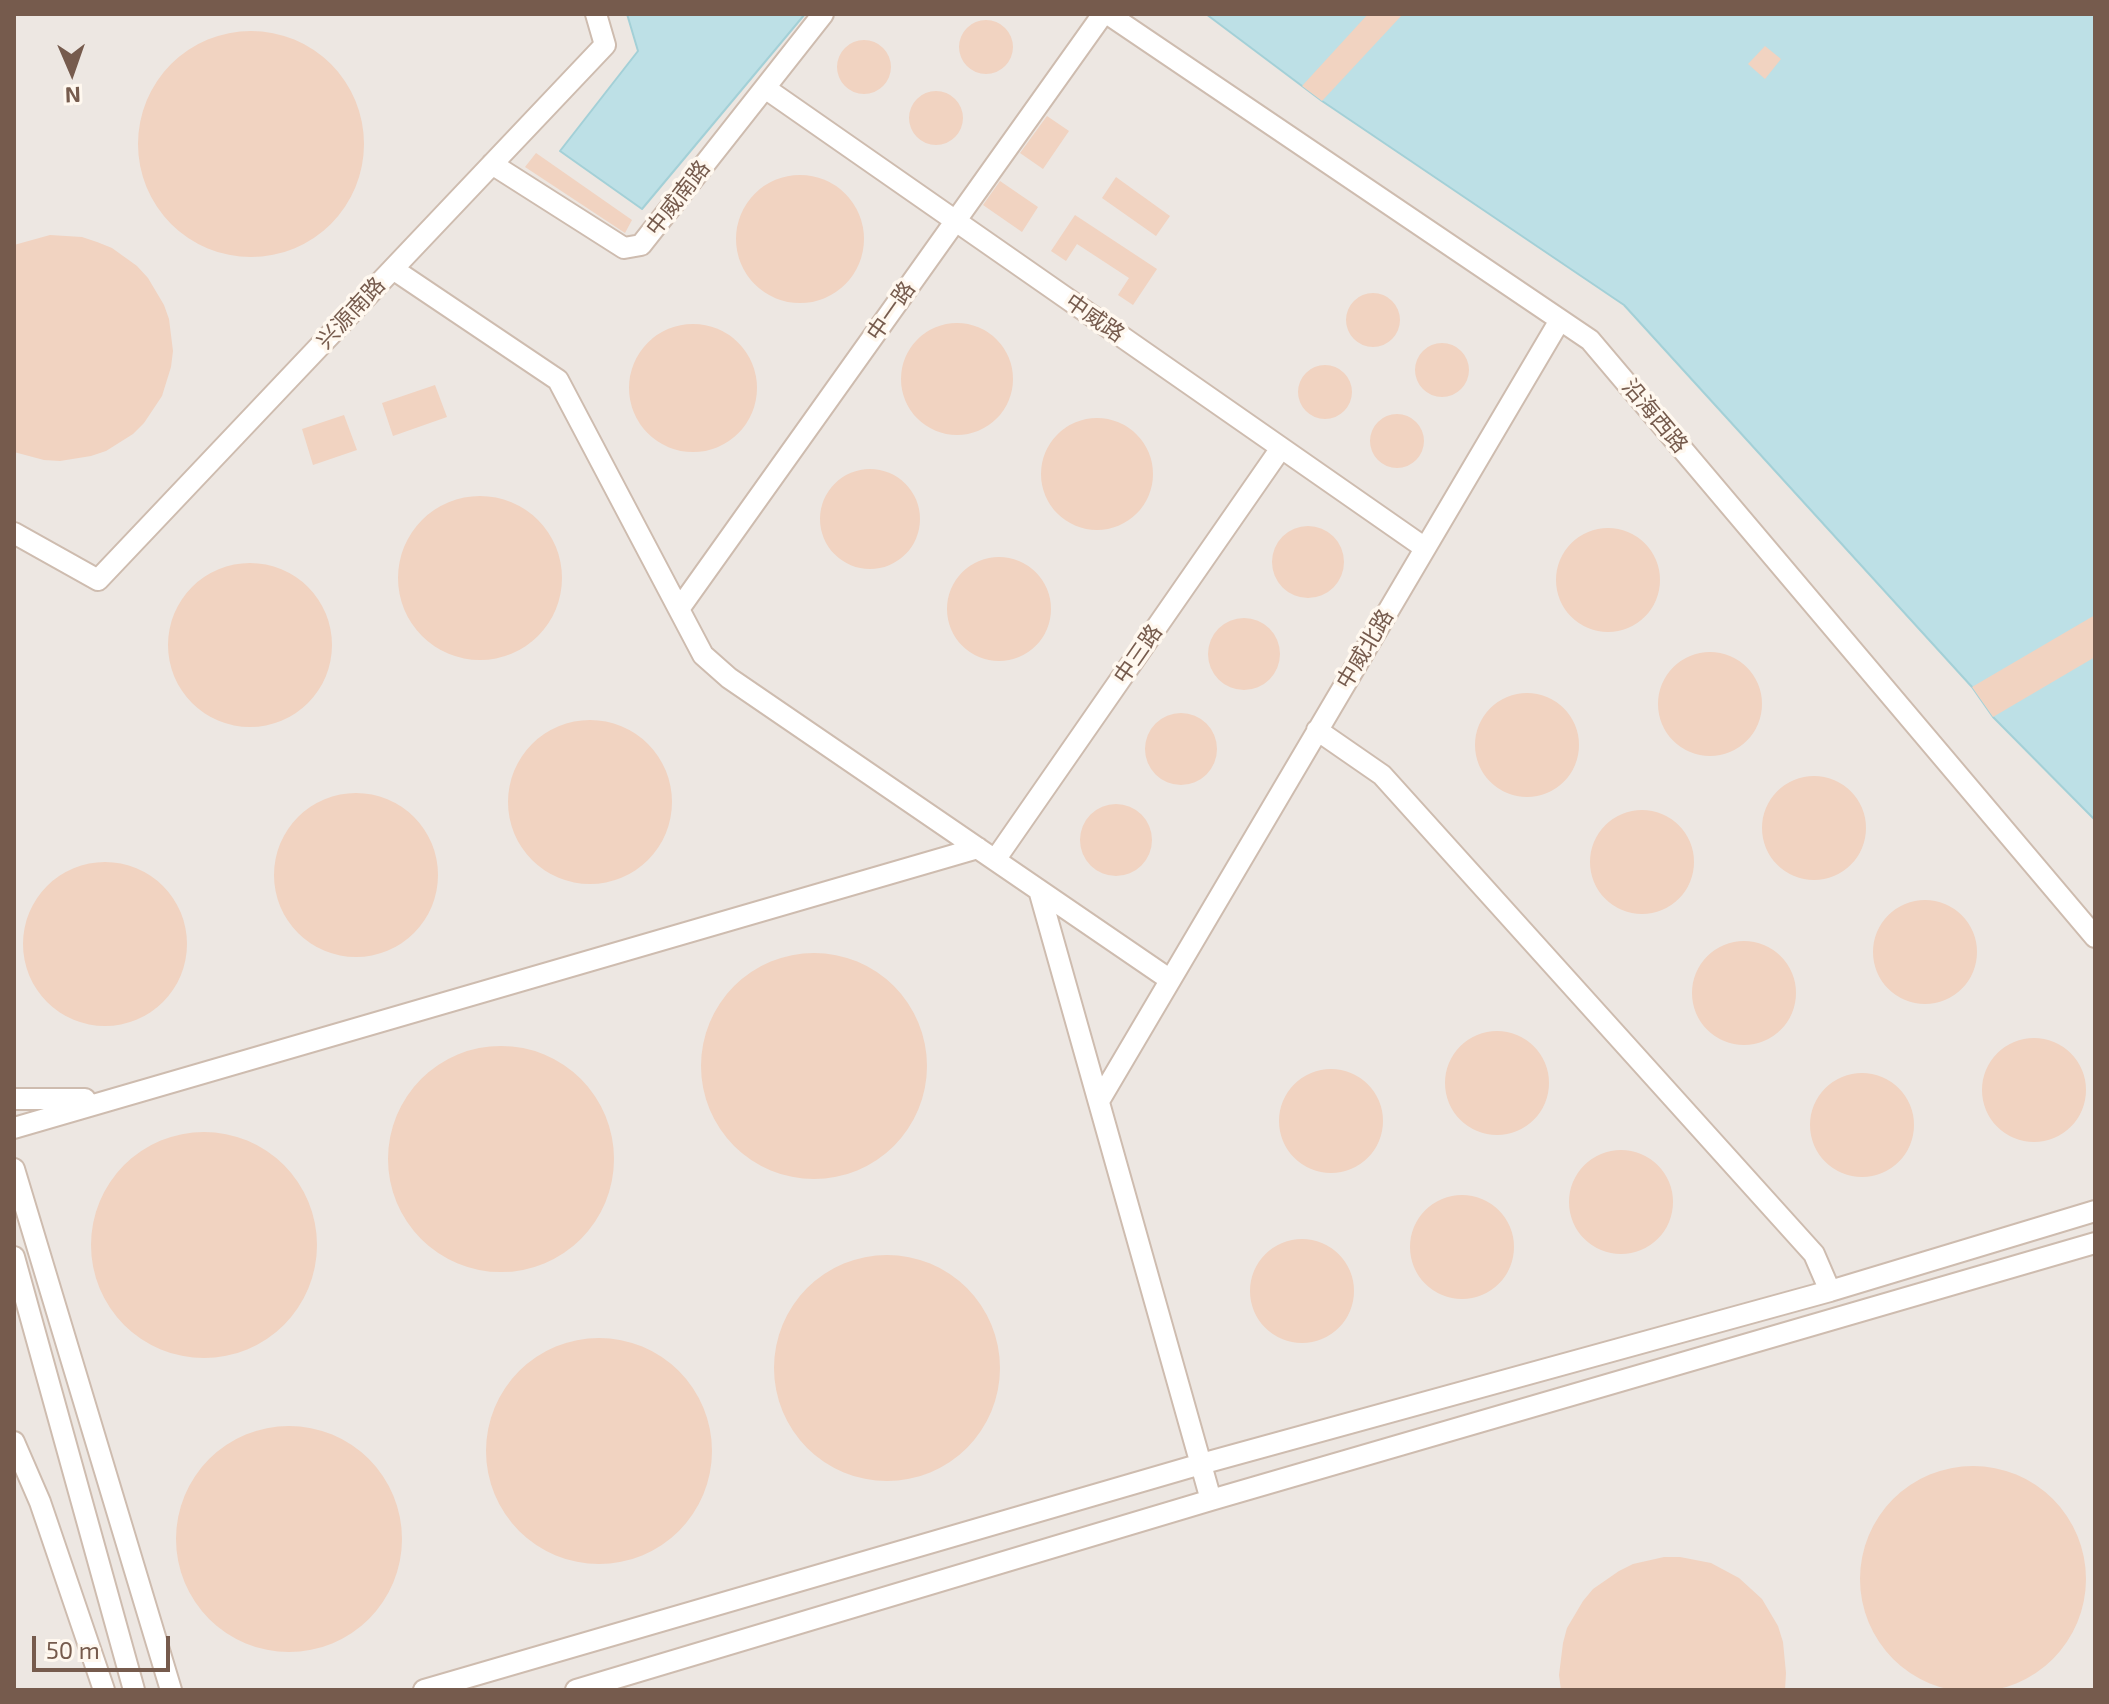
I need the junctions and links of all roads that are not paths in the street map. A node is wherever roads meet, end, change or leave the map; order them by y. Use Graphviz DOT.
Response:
graph roads {
  1 [pos="596,14"];
  2 [pos="823,14"];
  3 [pos="1105,14"];
  4 [pos="765,88"];
  5 [pos="492,164"];
  6 [pos="955,221"];
  7 [pos="393,269"];
  8 [pos="1560,320"];
  9 [pos="1281,448"];
  10 [pos="15,534"];
  11 [pos="1425,548"];
  12 [pos="679,609"];
  13 [pos="1317,730"];
  14 [pos="987,854"];
  15 [pos="1039,890"];
  16 [pos="2095,937"];
  17 [pos="1169,979"];
  18 [pos="14,1099"];
  19 [pos="105,1100"];
  20 [pos="1099,1101"];
  21 [pos="14,1128"];
  22 [pos="14,1169"];
  23 [pos="2095,1211"];
  24 [pos="2095,1243"];
  25 [pos="14,1257"];
  26 [pos="1830,1291"];
  27 [pos="14,1442"];
  28 [pos="1201,1464"];
  29 [pos="1211,1500"];
  30 [pos="104,1690"];
  31 [pos="134,1690"];
  32 [pos="171,1690"];
  33 [pos="424,1690"];
  34 [pos="576,1690"];
  1 -- 5 [label="lane, 兴源南路"];
  2 -- 4 [label="lane, 中威南路"];
  3 -- 6 [label="lane, 中一路"];
  3 -- 8 [label="lane, 沿海西路"];
  4 -- 5 [label="lane, 中威南路"];
  4 -- 6 [label="lane, 中威路"];
  5 -- 7 [label="lane, 兴源南路"];
  6 -- 9 [label="lane, 中威路"];
  6 -- 12 [label="lane, 中一路"];
  7 -- 10 [label="lane, 兴源南路"];
  7 -- 12 [label="lane"];
  8 -- 11 [label="lane, 中威北路"];
  8 -- 16 [label="lane, 沿海西路"];
  9 -- 11 [label="lane, 中威路"];
  9 -- 14 [label="lane, 中三路"];
  11 -- 13 [label="lane, 中威北路"];
  12 -- 14 [label="lane"];
  13 -- 17 [label="lane, 中威北路"];
  13 -- 26 [label="lane"];
  14 -- 15 [label="lane"];
  14 -- 19 [label="lane"];
  15 -- 17 [label="lane"];
  15 -- 20 [label="lane"];
  17 -- 20 [label="lane, 中威北路"];
  18 -- 19 [label="lane"];
  19 -- 21 [label="lane"];
  20 -- 28 [label="lane"];
  22 -- 32 [label="lane"];
  23 -- 26 [label="lane"];
  24 -- 29 [label="lane"];
  25 -- 31 [label="lane"];
  26 -- 28 [label="lane"];
  27 -- 30 [label="lane"];
  28 -- 29 [label="lane"];
  28 -- 33 [label="lane"];
  29 -- 34 [label="lane"];
}
